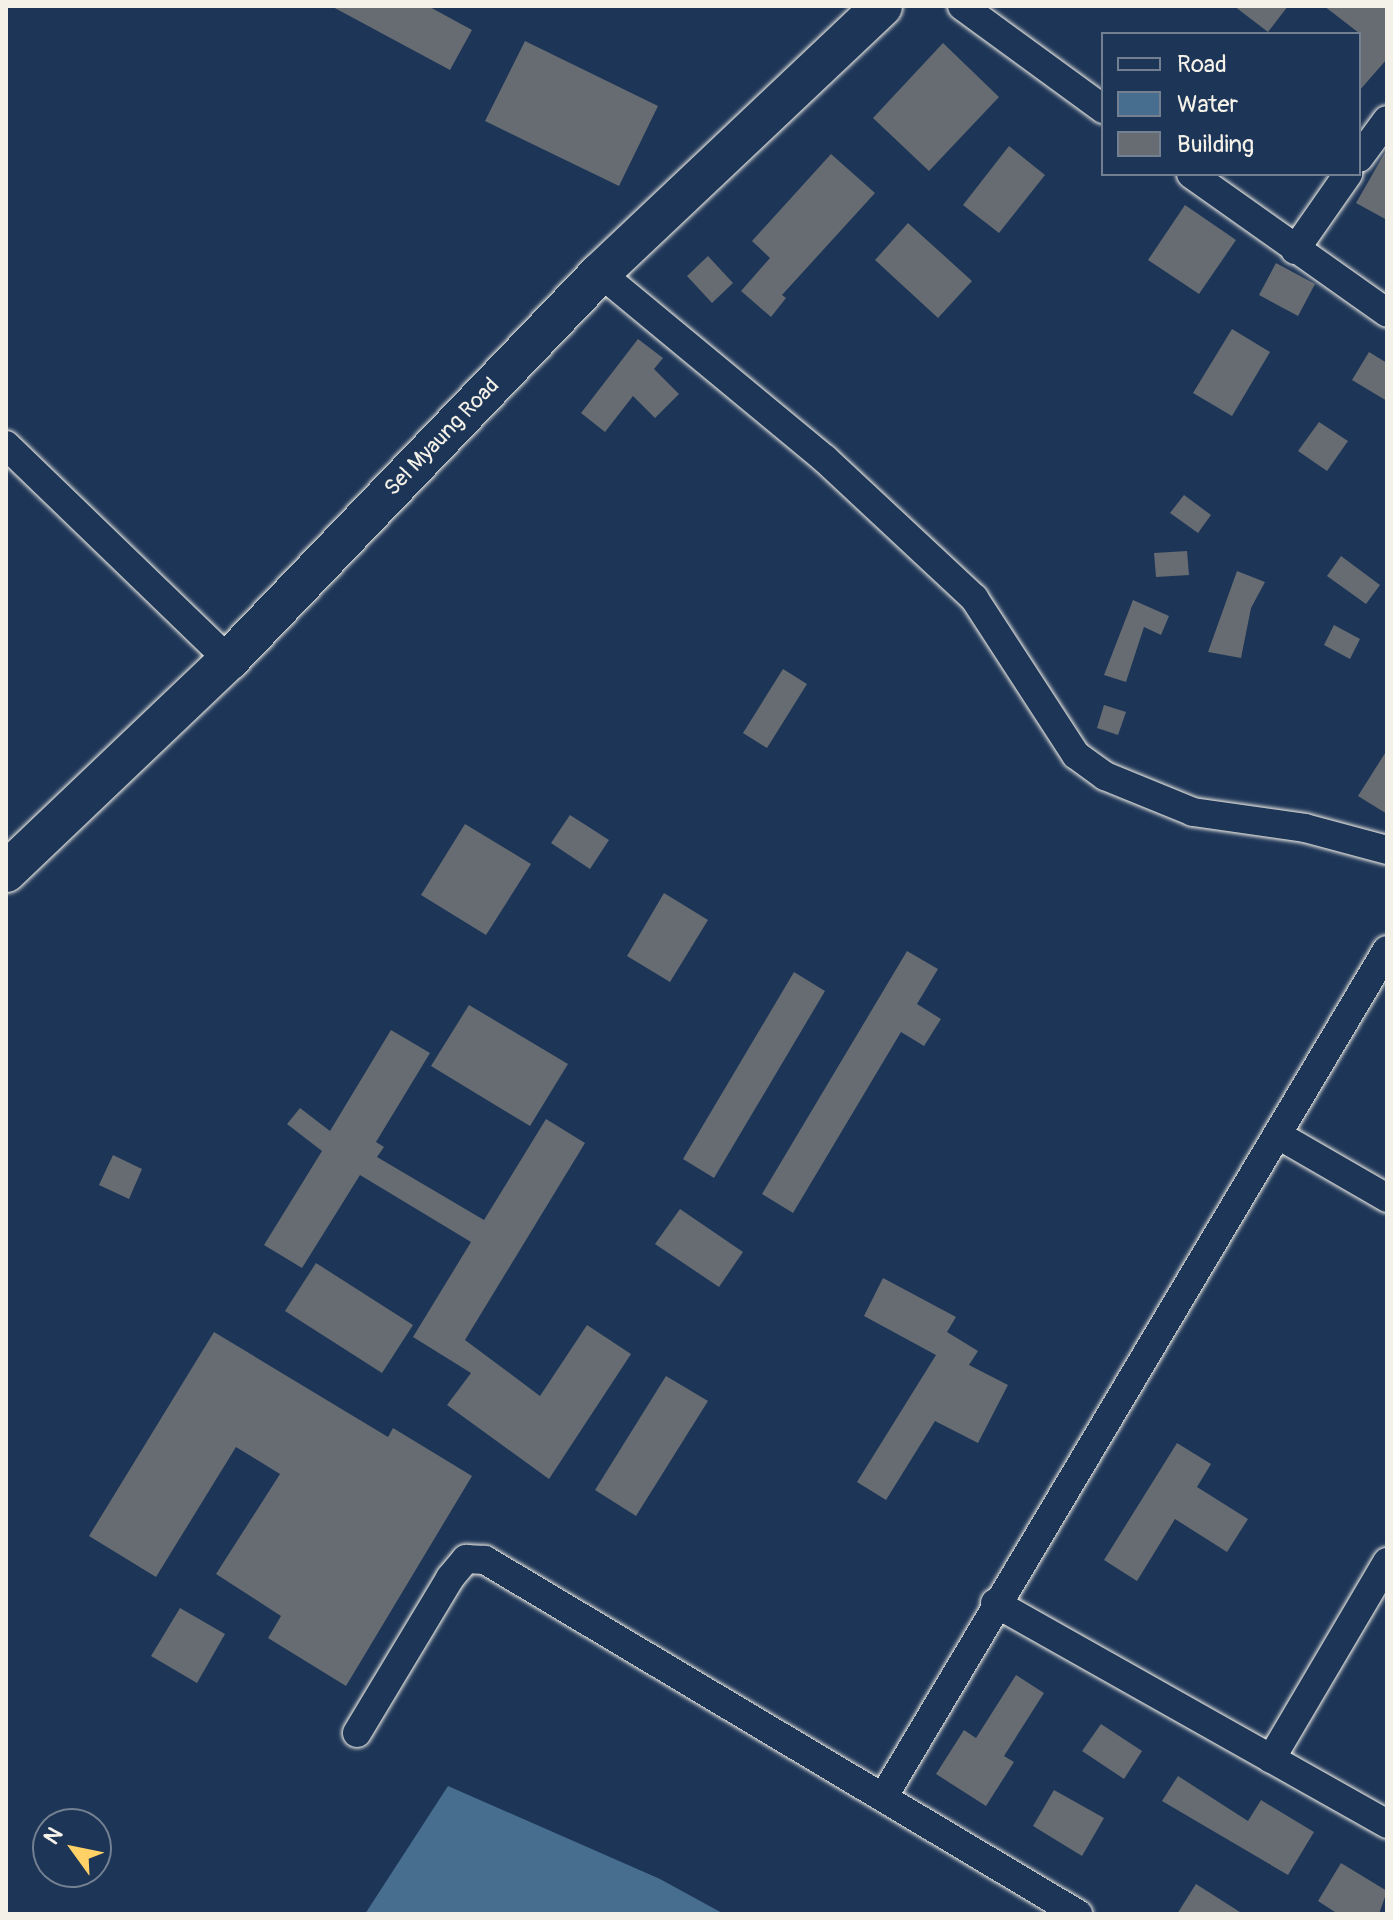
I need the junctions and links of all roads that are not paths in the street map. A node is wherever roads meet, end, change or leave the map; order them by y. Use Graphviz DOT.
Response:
graph roads {
  1 [pos="882,6"];
  2 [pos="962,6"];
  3 [pos="1101,108"];
  4 [pos="1387,120"];
  5 [pos="1361,155"];
  6 [pos="1194,176"];
  7 [pos="1347,176"];
  8 [pos="1295,250"];
  9 [pos="600,273"];
  10 [pos="1387,313"];
  11 [pos="6,445"];
  12 [pos="229,660"];
  13 [pos="1387,850"];
  14 [pos="6,872"];
  15 [pos="1387,950"];
  16 [pos="1278,1135"];
  17 [pos="1387,1198"];
  18 [pos="1387,1562"];
  19 [pos="995,1603"];
  20 [pos="357,1733"];
  21 [pos="1271,1759"];
  22 [pos="884,1796"];
  23 [pos="1387,1824"];
  24 [pos="1078,1914"];
  1 -- 9 [label="main road, Sel Myaung Road"];
  2 -- 3 [label="street"];
  4 -- 5 [label="street"];
  6 -- 8 [label="street"];
  7 -- 8 [label="street"];
  8 -- 10 [label="street"];
  9 -- 12 [label="main road, Sel Myaung Road"];
  9 -- 13 [label="street"];
  11 -- 12 [label="street"];
  12 -- 14 [label="main road, Sel Myaung Road"];
  15 -- 16 [label="street"];
  16 -- 17 [label="street"];
  16 -- 19 [label="street"];
  18 -- 21 [label="street"];
  19 -- 21 [label="street"];
  19 -- 22 [label="street"];
  20 -- 22 [label="street"];
  21 -- 23 [label="street"];
  22 -- 24 [label="street"];
}
